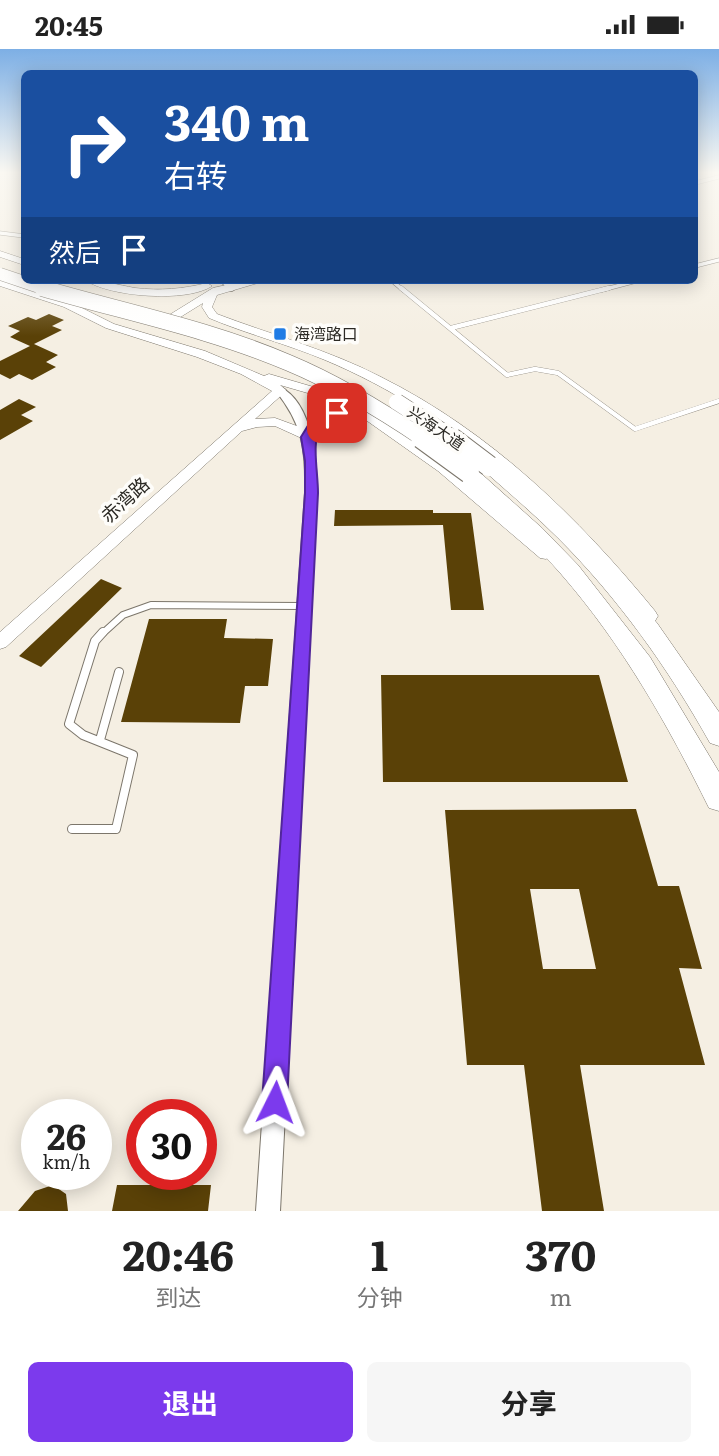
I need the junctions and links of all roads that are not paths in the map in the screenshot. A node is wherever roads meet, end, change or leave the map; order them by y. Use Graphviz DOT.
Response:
graph roads {
  1 [pos="0,233"];
  2 [pos="21,236"];
  3 [pos="0,254"];
  4 [pos="21,260"];
  5 [pos="719,260"];
  6 [pos="0,263"];
  7 [pos="698,265"];
  8 [pos="21,270"];
  9 [pos="0,274"];
  10 [pos="21,280"];
  11 [pos="0,283"];
  12 [pos="34,284"];
  13 [pos="67,284"];
  14 [pos="103,284"];
  15 [pos="106,284"];
  16 [pos="222,284"];
  17 [pos="396,284"];
  18 [pos="624,284"];
  19 [pos="209,289"];
  20 [pos="68,305"];
  21 [pos="152,324"];
  22 [pos="451,328"];
  23 [pos="182,348"];
  24 [pos="245,371"];
  25 [pos="280,390"];
  26 [pos="719,401"];
  27 [pos="263,405"];
  28 [pos="371,419"];
  29 [pos="233,432"];
  30 [pos="307,437"];
  31 [pos="479,469"];
  32 [pos="578,581"];
  33 [pos="305,606"];
  34 [pos="0,642"];
  35 [pos="118,672"];
  36 [pos="718,730"];
  37 [pos="100,740"];
  38 [pos="719,799"];
  39 [pos="72,829"];
  40 [pos="268,1211"];
  1 -- 2 [label="lane"];
  3 -- 4 [label="street"];
  5 -- 7 [label="lane"];
  6 -- 8 [label="main road"];
  9 -- 10 [label="main road, 兴海大道, bridge"];
  11 -- 20 [label="street, 兴海大道"];
  12 -- 31 [label="main road, 兴海大道, bridge"];
  13 -- 31 [label="main road, 兴海大道, bridge"];
  14 -- 20 [label="street"];
  15 -- 19 [label="street"];
  16 -- 19 [label="street"];
  17 -- 22 [label="lane"];
  18 -- 22 [label="lane"];
  19 -- 21 [label="street"];
  19 -- 36 [label="street, 兴海大道"];
  20 -- 21 [label="street"];
  20 -- 23 [label="street, 兴海大道"];
  21 -- 23 [label="street"];
  22 -- 26 [label="lane"];
  23 -- 24 [label="street, 兴海大道"];
  23 -- 27 [label="street, 兴海大道"];
  24 -- 25 [label="street, 兴海大道"];
  24 -- 28 [label="street, 兴海大道"];
  25 -- 27 [label="street, 赤湾路"];
  25 -- 30 [label="street"];
  27 -- 29 [label="street, 赤湾路"];
  28 -- 30 [label="street"];
  28 -- 32 [label="street, 兴海大道"];
  29 -- 30 [label="street"];
  29 -- 34 [label="street, 赤湾路"];
  30 -- 33 [label="street"];
  31 -- 32 [label="main road, 兴海大道"];
  31 -- 36 [label="main road, 兴海大道"];
  32 -- 38 [label="main road, 兴海大道"];
  33 -- 37 [label="lane"];
  33 -- 40 [label="street"];
  35 -- 37 [label="lane"];
  37 -- 39 [label="lane"];
}
